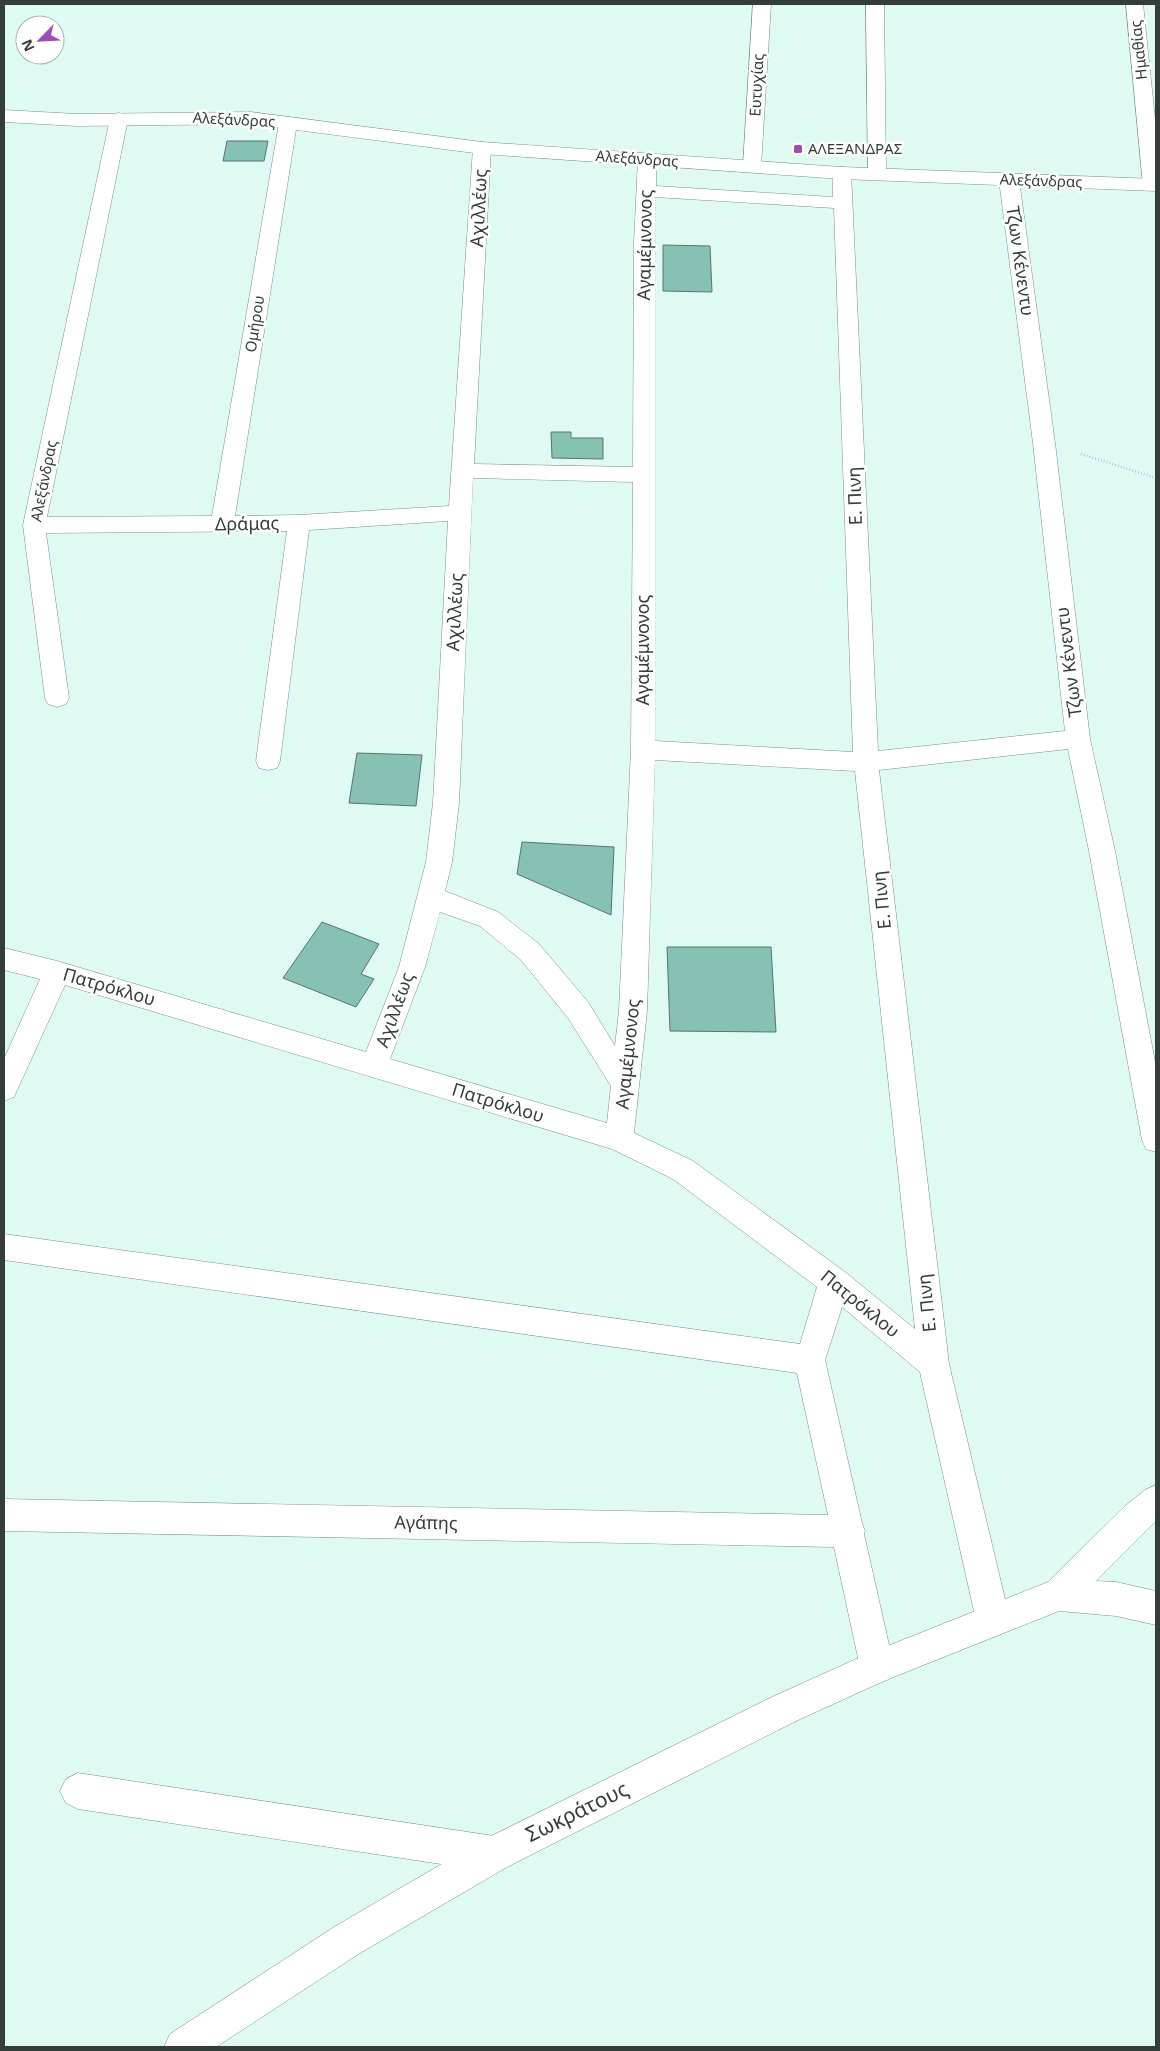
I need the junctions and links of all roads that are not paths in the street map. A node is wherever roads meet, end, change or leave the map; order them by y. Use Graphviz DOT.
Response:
graph roads {
  1 [pos="762,4"];
  2 [pos="875,4"];
  3 [pos="1134,4"];
  4 [pos="4,116"];
  5 [pos="119,119"];
  6 [pos="288,123"];
  7 [pos="482,148"];
  8 [pos="647,160"];
  9 [pos="752,166"];
  10 [pos="842,173"];
  11 [pos="877,174"];
  12 [pos="1009,180"];
  13 [pos="1155,185"];
  14 [pos="646,191"];
  15 [pos="843,204"];
  16 [pos="463,471"];
  17 [pos="644,476"];
  18 [pos="460,513"];
  19 [pos="299,523"];
  20 [pos="222,524"];
  21 [pos="34,525"];
  22 [pos="58,698"];
  23 [pos="1078,739"];
  24 [pos="643,750"];
  25 [pos="268,761"];
  26 [pos="866,762"];
  27 [pos="430,903"];
  28 [pos="4,959"];
  29 [pos="57,972"];
  30 [pos="374,1066"];
  31 [pos="625,1085"];
  32 [pos="4,1089"];
  33 [pos="619,1139"];
  34 [pos="1156,1140"];
  35 [pos="4,1247"];
  36 [pos="834,1282"];
  37 [pos="810,1360"];
  38 [pos="934,1364"];
  39 [pos="1156,1501"];
  40 [pos="4,1515"];
  41 [pos="849,1530"];
  42 [pos="1059,1594"];
  43 [pos="1156,1608"];
  44 [pos="994,1620"];
  45 [pos="877,1667"];
  46 [pos="78,1791"];
  47 [pos="494,1854"];
  48 [pos="183,2047"];
  1 -- 9 [label="street, Ευτυχίας"];
  2 -- 11 [label="street"];
  3 -- 13 [label="street, Ημαθίας"];
  4 -- 5 [label="street, Αλεξάνδρας"];
  5 -- 6 [label="street, Αλεξάνδρας"];
  5 -- 21 [label="street, Αλεξάνδρας"];
  6 -- 7 [label="street, Αλεξάνδρας"];
  6 -- 20 [label="street, Ομήρου"];
  7 -- 8 [label="street, Αλεξάνδρας"];
  7 -- 16 [label="street, Αχιλλέως"];
  8 -- 9 [label="street, Αλεξάνδρας"];
  8 -- 14 [label="street, Αγαμέμνονος"];
  9 -- 10 [label="street, Αλεξάνδρας"];
  10 -- 11 [label="street, Αλεξάνδρας"];
  10 -- 15 [label="street, Ε. Πινη"];
  11 -- 12 [label="street, Αλεξάνδρας"];
  12 -- 13 [label="street, Αλεξάνδρας"];
  12 -- 23 [label="street, Τζων Κένεντυ"];
  14 -- 15 [label="street"];
  14 -- 17 [label="street, Αγαμέμνονος"];
  15 -- 26 [label="street, Ε. Πινη"];
  16 -- 17 [label="street"];
  16 -- 18 [label="street, Αχιλλέως"];
  17 -- 24 [label="street, Αγαμέμνονος"];
  18 -- 19 [label="street, Δράμας"];
  18 -- 27 [label="street, Αχιλλέως"];
  19 -- 20 [label="street, Δράμας"];
  19 -- 25 [label="street"];
  20 -- 21 [label="street, Δράμας"];
  21 -- 22 [label="street, Αλεξάνδρας"];
  23 -- 26 [label="street"];
  23 -- 34 [label="street, Τζων Κένεντυ"];
  24 -- 26 [label="street"];
  24 -- 31 [label="street, Αγαμέμνονος"];
  26 -- 38 [label="street, Ε. Πινη"];
  27 -- 30 [label="street, Αχιλλέως"];
  27 -- 31 [label="street"];
  28 -- 29 [label="street, Πατρόκλου"];
  29 -- 30 [label="street, Πατρόκλου"];
  29 -- 32 [label="street"];
  30 -- 33 [label="street, Πατρόκλου"];
  31 -- 33 [label="street, Αγαμέμνονος"];
  33 -- 36 [label="street, Πατρόκλου"];
  35 -- 37 [label="street"];
  36 -- 37 [label="street"];
  36 -- 38 [label="street, Πατρόκλου"];
  37 -- 41 [label="street"];
  38 -- 44 [label="street, Ε. Πινη"];
  39 -- 42 [label="street"];
  40 -- 41 [label="street, Αγάπης"];
  41 -- 45 [label="street"];
  42 -- 43 [label="street"];
  42 -- 44 [label="street, Σωκράτους"];
  44 -- 45 [label="street, Σωκράτους"];
  45 -- 47 [label="street, Σωκράτους"];
  46 -- 47 [label="street"];
  47 -- 48 [label="street, Σωκράτους"];
}
